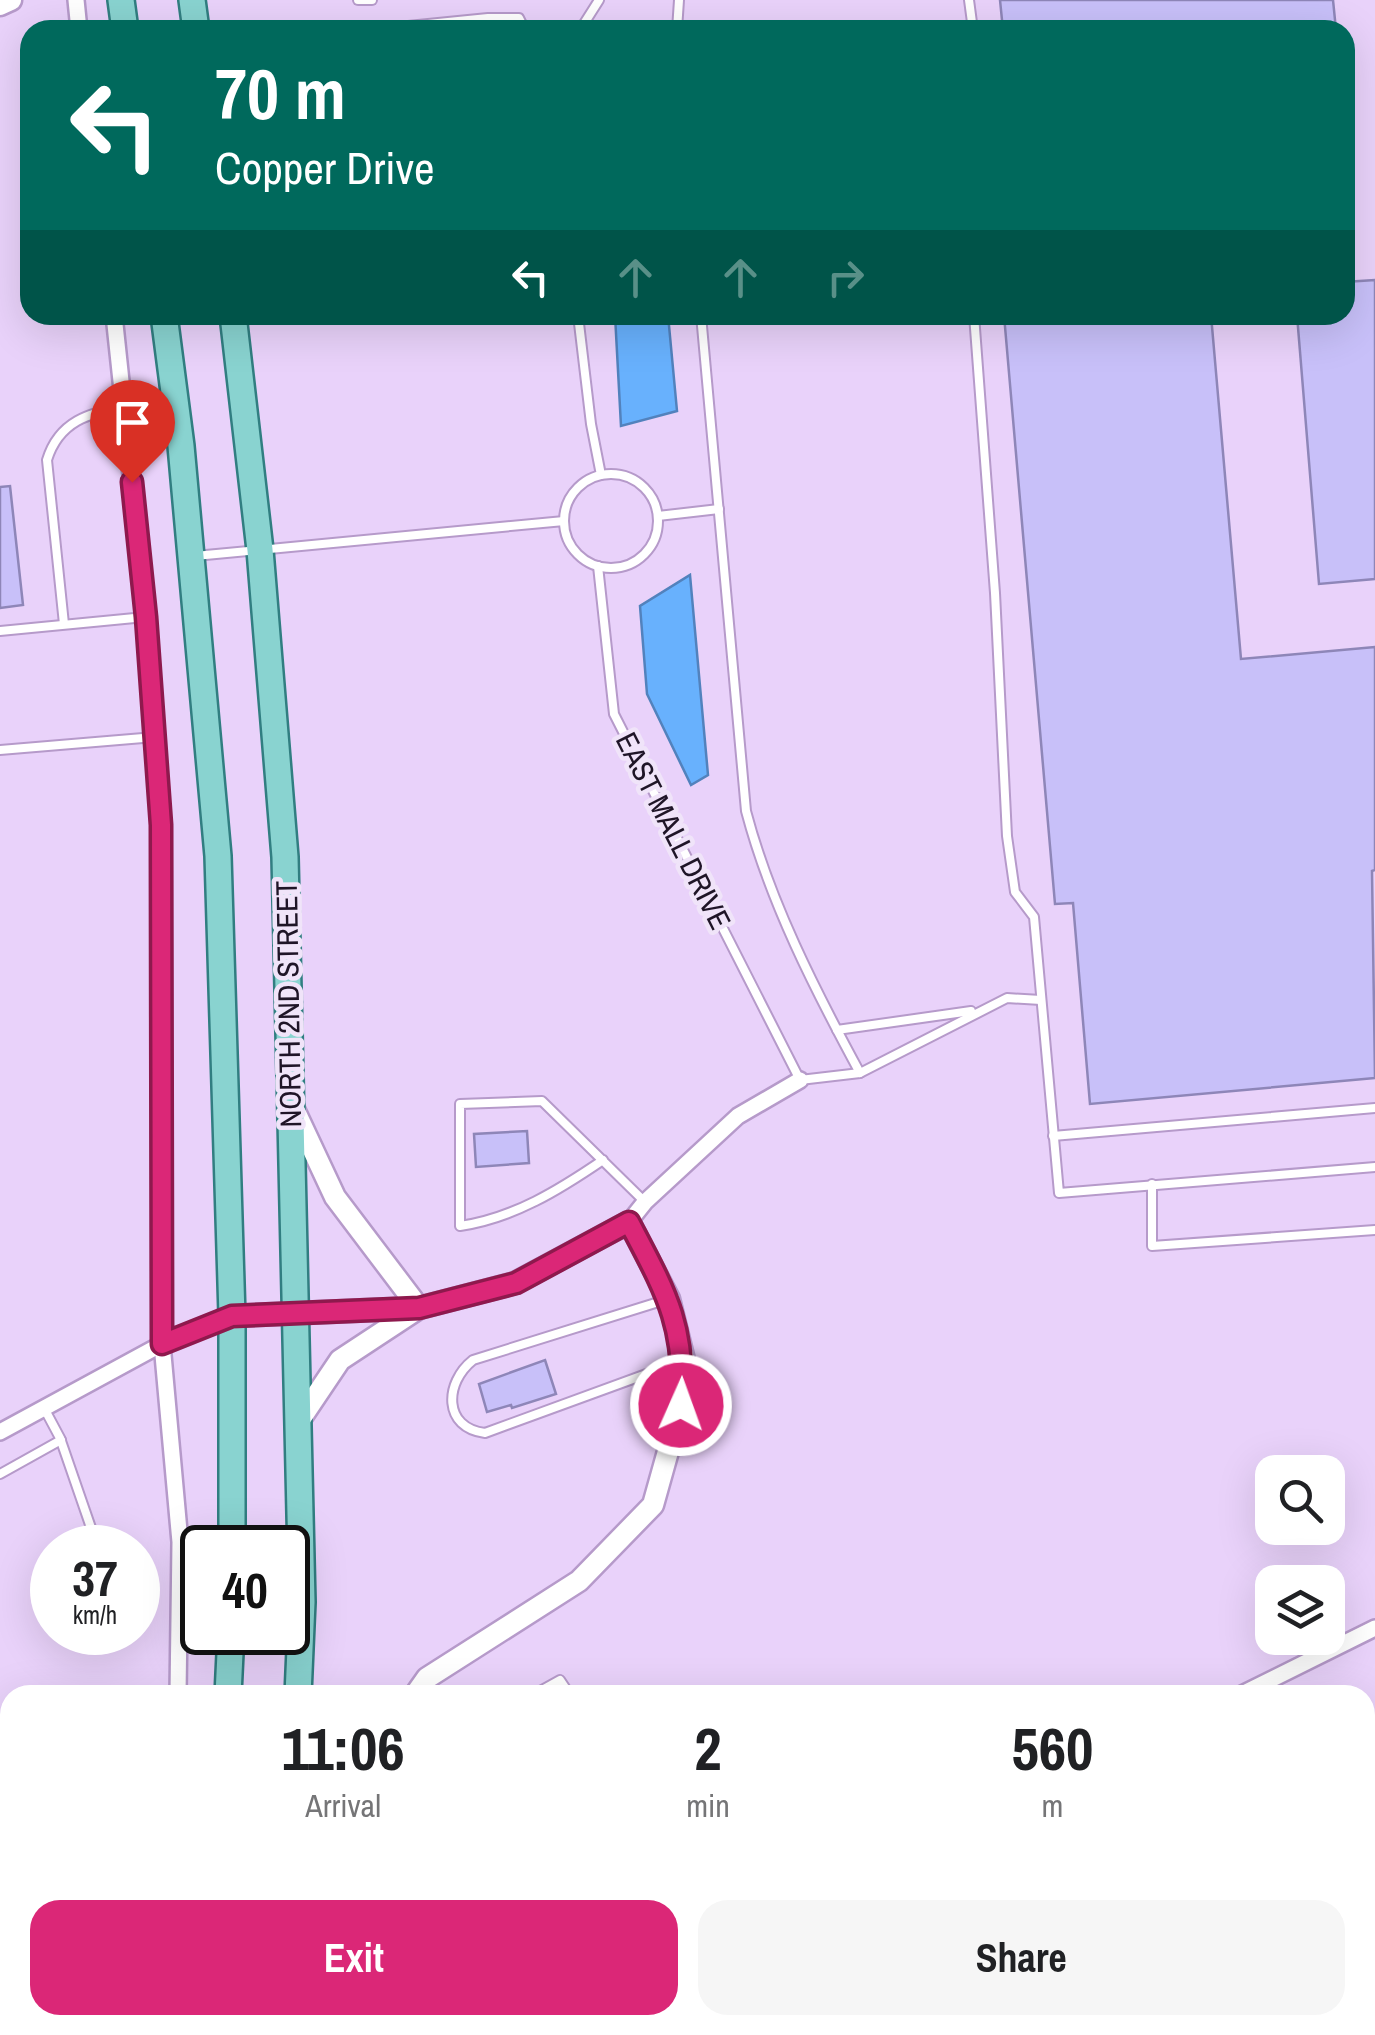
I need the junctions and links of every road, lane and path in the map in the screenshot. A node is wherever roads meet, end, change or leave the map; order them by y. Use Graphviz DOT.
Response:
graph roads {
  1 [pos="11,0"];
  2 [pos="358,0"];
  3 [pos="372,0"];
  4 [pos="583,0"];
  5 [pos="599,0"];
  6 [pos="0,6"];
  7 [pos="590,12"];
  8 [pos="468,20"];
  9 [pos="520,20"];
  10 [pos="586,20"];
  11 [pos="115,325"];
  12 [pos="165,325"];
  13 [pos="235,325"];
  14 [pos="579,325"];
  15 [pos="702,325"];
  16 [pos="975,325"];
  17 [pos="125,406"];
  18 [pos="601,475"];
  19 [pos="719,509"];
  20 [pos="658,516"];
  21 [pos="564,521"];
  22 [pos="260,550"];
  23 [pos="191,556"];
  24 [pos="598,566"];
  25 [pos="146,617"];
  26 [pos="64,624"];
  27 [pos="0,631"];
  28 [pos="154,737"];
  29 [pos="0,750"];
  30 [pos="1041,1000"];
  31 [pos="978,1010"];
  32 [pos="836,1030"];
  33 [pos="860,1073"];
  34 [pos="800,1080"];
  35 [pos="291,1102"];
  36 [pos="1375,1108"];
  37 [pos="1053,1136"];
  38 [pos="603,1160"];
  39 [pos="1375,1167"];
  40 [pos="1152,1184"];
  41 [pos="644,1202"];
  42 [pos="629,1222"];
  43 [pos="1375,1230"];
  44 [pos="669,1299"];
  45 [pos="419,1308"];
  46 [pos="296,1315"];
  47 [pos="232,1316"];
  48 [pos="162,1344"];
  49 [pos="684,1360"];
  50 [pos="44,1408"];
  51 [pos="299,1421"];
  52 [pos="0,1432"];
  53 [pos="61,1440"];
  54 [pos="0,1474"];
  55 [pos="90,1525"];
  56 [pos="232,1525"];
  57 [pos="1375,1628"];
  58 [pos="230,1655"];
  59 [pos="178,1685"];
  60 [pos="228,1685"];
  61 [pos="298,1685"];
  62 [pos="422,1685"];
  63 [pos="1260,1685"];
  1 -- 6 [label="street"];
  2 -- 3 [label="lane"];
  4 -- 7 [label="lane"];
  5 -- 7 [label="lane"];
  7 -- 10 [label="lane"];
  8 -- 9 [label="lane"];
  11 -- 17 [label="street"];
  12 -- 23 [label="main road"];
  13 -- 22 [label="main road, NORTH 2ND STREET"];
  14 -- 18 [label="lane"];
  15 -- 19 [label="lane"];
  16 -- 30 [label="lane"];
  17 -- 25 [label="street"];
  17 -- 26 [label="lane"];
  18 -- 20 [label="lane"];
  18 -- 21 [label="lane"];
  19 -- 20 [label="lane"];
  19 -- 32 [label="lane"];
  20 -- 24 [label="lane"];
  21 -- 22 [label="lane"];
  21 -- 24 [label="lane"];
  22 -- 23 [label="lane"];
  22 -- 35 [label="main road, NORTH 2ND STREET"];
  23 -- 47 [label="main road"];
  24 -- 34 [label="lane, EAST MALL DRIVE"];
  25 -- 26 [label="lane"];
  25 -- 28 [label="street"];
  26 -- 27 [label="lane"];
  28 -- 29 [label="lane"];
  28 -- 48 [label="street"];
  30 -- 31 [label="lane"];
  30 -- 37 [label="lane"];
  31 -- 32 [label="lane"];
  31 -- 33 [label="lane"];
  32 -- 33 [label="lane"];
  33 -- 34 [label="lane"];
  34 -- 41 [label="street"];
  35 -- 45 [label="street"];
  35 -- 46 [label="main road, NORTH 2ND STREET"];
  36 -- 37 [label="lane"];
  37 -- 40 [label="lane"];
  38 -- 38 [label="lane"];
  38 -- 41 [label="lane"];
  39 -- 40 [label="lane"];
  40 -- 43 [label="lane"];
  41 -- 42 [label="street"];
  42 -- 44 [label="street"];
  42 -- 45 [label="street"];
  44 -- 49 [label="street"];
  44 -- 49 [label="lane"];
  45 -- 46 [label="street"];
  45 -- 51 [label="street"];
  46 -- 47 [label="street"];
  46 -- 51 [label="main road, NORTH 2ND STREET"];
  47 -- 48 [label="street"];
  47 -- 56 [label="main road"];
  48 -- 50 [label="street"];
  48 -- 59 [label="street"];
  49 -- 62 [label="street"];
  50 -- 52 [label="street"];
  50 -- 53 [label="lane"];
  51 -- 61 [label="main road, NORTH 2ND STREET"];
  53 -- 54 [label="lane"];
  53 -- 55 [label="lane"];
  57 -- 63 [label="street"];
  58 -- 60 [label="main road"];
}
